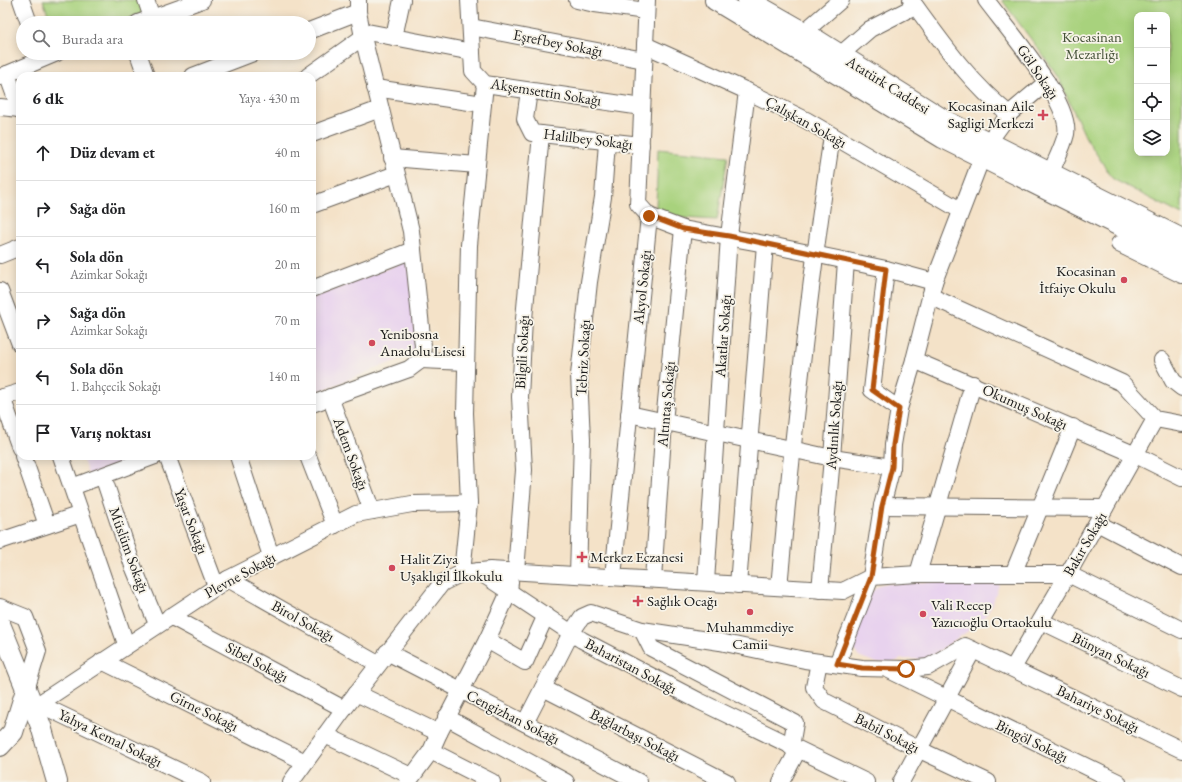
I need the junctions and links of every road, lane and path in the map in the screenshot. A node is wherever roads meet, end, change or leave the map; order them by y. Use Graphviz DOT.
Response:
graph roads {
  1 [pos="21,0"];
  2 [pos="146,0"];
  3 [pos="202,0"];
  4 [pos="402,0"];
  5 [pos="469,0"];
  6 [pos="577,0"];
  7 [pos="715,0"];
  8 [pos="748,0"];
  9 [pos="841,0"];
  10 [pos="986,0"];
  11 [pos="913,3"];
  12 [pos="647,5"];
  13 [pos="358,6"];
  14 [pos="27,16"];
  15 [pos="145,16"];
  16 [pos="156,16"];
  17 [pos="316,27"];
  18 [pos="471,27"];
  19 [pos="804,32"];
  20 [pos="362,34"];
  21 [pos="394,37"];
  22 [pos="472,52"];
  23 [pos="645,53"];
  24 [pos="840,54"];
  25 [pos="34,60"];
  26 [pos="140,60"];
  27 [pos="235,60"];
  28 [pos="145,72"];
  29 [pos="203,72"];
  30 [pos="313,72"];
  31 [pos="4,76"];
  32 [pos="1047,82"];
  33 [pos="485,84"];
  34 [pos="375,88"];
  35 [pos="746,90"];
  36 [pos="529,91"];
  37 [pos="16,101"];
  38 [pos="483,104"];
  39 [pos="0,107"];
  40 [pos="642,107"];
  41 [pos="16,109"];
  42 [pos="380,109"];
  43 [pos="1009,114"];
  44 [pos="316,133"];
  45 [pos="541,134"];
  46 [pos="832,136"];
  47 [pos="607,142"];
  48 [pos="641,146"];
  49 [pos="985,150"];
  50 [pos="392,158"];
  51 [pos="477,165"];
  52 [pos="396,174"];
  53 [pos="1050,174"];
  54 [pos="316,204"];
  55 [pos="960,210"];
  56 [pos="649,216"];
  57 [pos="683,229"];
  58 [pos="729,236"];
  59 [pos="1182,239"];
  60 [pos="765,244"];
  61 [pos="1119,244"];
  62 [pos="16,249"];
  63 [pos="413,250"];
  64 [pos="814,254"];
  65 [pos="0,255"];
  66 [pos="1182,257"];
  67 [pos="846,261"];
  68 [pos="886,269"];
  69 [pos="1182,275"];
  70 [pos="316,287"];
  71 [pos="932,289"];
  72 [pos="0,291"];
  73 [pos="15,317"];
  74 [pos="421,360"];
  75 [pos="914,360"];
  76 [pos="1162,360"];
  77 [pos="466,362"];
  78 [pos="973,384"];
  79 [pos="1182,388"];
  80 [pos="16,393"];
  81 [pos="1,398"];
  82 [pos="330,398"];
  83 [pos="316,403"];
  84 [pos="899,409"];
  85 [pos="629,414"];
  86 [pos="1155,419"];
  87 [pos="664,422"];
  88 [pos="1182,424"];
  89 [pos="1073,427"];
  90 [pos="717,433"];
  91 [pos="16,437"];
  92 [pos="750,440"];
  93 [pos="791,449"];
  94 [pos="1136,455"];
  95 [pos="832,458"];
  96 [pos="24,460"];
  97 [pos="62,460"];
  98 [pos="145,460"];
  99 [pos="169,460"];
  100 [pos="239,460"];
  101 [pos="310,460"];
  102 [pos="892,467"];
  103 [pos="103,476"];
  104 [pos="1182,478"];
  105 [pos="72,487"];
  106 [pos="469,503"];
  107 [pos="938,505"];
  108 [pos="882,506"];
  109 [pos="1042,507"];
  110 [pos="1106,508"];
  111 [pos="372,511"];
  112 [pos="81,514"];
  113 [pos="1097,523"];
  114 [pos="335,524"];
  115 [pos="47,525"];
  116 [pos="0,541"];
  117 [pos="271,556"];
  118 [pos="1182,567"];
  119 [pos="514,571"];
  120 [pos="470,572"];
  121 [pos="918,574"];
  122 [pos="1013,574"];
  123 [pos="1068,574"];
  124 [pos="578,575"];
  125 [pos="613,577"];
  126 [pos="871,577"];
  127 [pos="653,579"];
  128 [pos="222,582"];
  129 [pos="706,582"];
  130 [pos="738,584"];
  131 [pos="779,587"];
  132 [pos="820,590"];
  133 [pos="509,592"];
  134 [pos="0,607"];
  135 [pos="546,615"];
  136 [pos="163,620"];
  137 [pos="1041,621"];
  138 [pos="0,624"];
  139 [pos="642,630"];
  140 [pos="1182,630"];
  141 [pos="571,633"];
  142 [pos="487,640"];
  143 [pos="126,644"];
  144 [pos="651,648"];
  145 [pos="973,650"];
  146 [pos="383,658"];
  147 [pos="102,661"];
  148 [pos="819,662"];
  149 [pos="837,664"];
  150 [pos="630,665"];
  151 [pos="1013,668"];
  152 [pos="886,669"];
  153 [pos="543,688"];
  154 [pos="1182,689"];
  155 [pos="460,690"];
  156 [pos="356,693"];
  157 [pos="33,700"];
  158 [pos="947,700"];
  159 [pos="344,708"];
  160 [pos="446,717"];
  161 [pos="525,723"];
  162 [pos="41,726"];
  163 [pos="438,733"];
  164 [pos="325,735"];
  165 [pos="6,739"];
  166 [pos="794,748"];
  167 [pos="920,750"];
  168 [pos="1182,750"];
  169 [pos="431,751"];
  170 [pos="305,762"];
  171 [pos="409,779"];
  172 [pos="54,780"];
  173 [pos="298,780"];
  174 [pos="202,782"];
  175 [pos="492,782"];
  176 [pos="566,782"];
  177 [pos="638,782"];
  178 [pos="727,782"];
  179 [pos="781,782"];
  180 [pos="866,782"];
  181 [pos="901,782"];
  182 [pos="988,782"];
  183 [pos="1118,782"];
  1 -- 14 [label="street"];
  2 -- 15 [label="street"];
  3 -- 16 [label="street"];
  4 -- 21 [label="street"];
  5 -- 18 [label="street, Akşemsettin Sokağı"];
  6 -- 12 [label="street"];
  7 -- 49 [label="main road"];
  8 -- 19 [label="main road, Atatürk Caddesi"];
  9 -- 19 [label="street"];
  10 -- 32 [label="street, Göl Sokağı"];
  11 -- 24 [label="street"];
  11 -- 43 [label="street"];
  12 -- 23 [label="street"];
  13 -- 17 [label="street"];
  13 -- 20 [label="street"];
  18 -- 22 [label="street, Akşemsettin Sokağı"];
  18 -- 23 [label="street, Eşrefbey Sokağı"];
  19 -- 24 [label="main road, Atatürk Caddesi"];
  20 -- 21 [label="street"];
  20 -- 30 [label="street"];
  20 -- 34 [label="street"];
  21 -- 22 [label="street"];
  22 -- 33 [label="street, Akşemsettin Sokağı"];
  23 -- 35 [label="street, Çalışkan Sokağı"];
  23 -- 40 [label="street"];
  24 -- 49 [label="main road, Atatürk Caddesi"];
  25 -- 31 [label="street"];
  26 -- 28 [label="street"];
  27 -- 29 [label="street"];
  31 -- 37 [label="street"];
  32 -- 43 [label="street"];
  32 -- 53 [label="street, Göl Sokağı"];
  33 -- 36 [label="street, Akşemsettin Sokağı"];
  33 -- 38 [label="street"];
  34 -- 38 [label="street"];
  34 -- 42 [label="street"];
  35 -- 46 [label="street, Çalışkan Sokağı"];
  35 -- 58 [label="street, Akatlar Sokağı"];
  36 -- 40 [label="street, Akşemsettin Sokağı"];
  36 -- 45 [label="street, Halilbey Sokağı"];
  38 -- 51 [label="street"];
  39 -- 41 [label="street"];
  40 -- 48 [label="street"];
  42 -- 44 [label="street"];
  42 -- 50 [label="street"];
  43 -- 49 [label="street"];
  45 -- 47 [label="street, Halilbey Sokağı"];
  45 -- 119 [label="street, Bilgili Sokağı"];
  46 -- 55 [label="street, Çalışkan Sokağı"];
  46 -- 64 [label="street"];
  47 -- 48 [label="street, Halilbey Sokağı"];
  47 -- 124 [label="street, Tebriz Sokağı"];
  48 -- 56 [label="street"];
  49 -- 53 [label="main road, Atatürk Caddesi"];
  49 -- 55 [label="street"];
  49 -- 66 [label="main road"];
  50 -- 51 [label="street"];
  50 -- 52 [label="street"];
  51 -- 77 [label="street"];
  52 -- 54 [label="street"];
  52 -- 63 [label="street"];
  53 -- 59 [label="main road, Atatürk Caddesi"];
  55 -- 71 [label="street"];
  56 -- 57 [label="street"];
  56 -- 85 [label="street, Akyol Sokağı"];
  57 -- 58 [label="street"];
  57 -- 87 [label="street, Altıntaş Sokağı"];
  58 -- 60 [label="street"];
  58 -- 90 [label="street, Akatlar Sokağı"];
  60 -- 64 [label="street"];
  60 -- 92 [label="street"];
  61 -- 69 [label="street"];
  62 -- 65 [label="street"];
  63 -- 70 [label="street"];
  63 -- 74 [label="street"];
  64 -- 67 [label="street"];
  64 -- 93 [label="street"];
  67 -- 68 [label="street"];
  67 -- 95 [label="street, Aydınlık Sokağı"];
  68 -- 71 [label="street"];
  68 -- 84 [label="street"];
  71 -- 75 [label="street"];
  71 -- 86 [label="street"];
  72 -- 73 [label="street"];
  74 -- 77 [label="street"];
  74 -- 82 [label="street"];
  75 -- 78 [label="street, Okumuş Sokağı"];
  75 -- 84 [label="street"];
  76 -- 79 [label="street"];
  77 -- 106 [label="street"];
  78 -- 89 [label="street, Okumuş Sokağı"];
  78 -- 107 [label="street"];
  80 -- 81 [label="street"];
  81 -- 91 [label="street"];
  82 -- 83 [label="street"];
  82 -- 111 [label="street, Adem Sokağı"];
  84 -- 102 [label="street"];
  85 -- 87 [label="street"];
  85 -- 125 [label="street, Akyol Sokağı"];
  86 -- 88 [label="street"];
  86 -- 94 [label="street, Bakır Sokağı"];
  87 -- 90 [label="street"];
  87 -- 127 [label="street, Altıntaş Sokağı"];
  89 -- 94 [label="street, Okumuş Sokağı"];
  89 -- 109 [label="street"];
  90 -- 92 [label="street"];
  90 -- 129 [label="street, Akatlar Sokağı"];
  92 -- 93 [label="street"];
  92 -- 130 [label="street"];
  93 -- 95 [label="street"];
  93 -- 131 [label="street"];
  94 -- 104 [label="street, Okumuş Sokağı"];
  94 -- 110 [label="street, Bakır Sokağı"];
  95 -- 102 [label="street"];
  95 -- 132 [label="street, Aydınlık Sokağı"];
  96 -- 115 [label="street"];
  97 -- 105 [label="street"];
  98 -- 103 [label="street"];
  99 -- 128 [label="street, Yaşar Sokağı"];
  100 -- 117 [label="street"];
  101 -- 114 [label="street"];
  102 -- 108 [label="street"];
  103 -- 105 [label="street"];
  103 -- 136 [label="street, Müslüm Sokağı"];
  105 -- 112 [label="street"];
  106 -- 111 [label="street, Plevne Sokağı"];
  106 -- 120 [label="street"];
  107 -- 108 [label="street"];
  107 -- 109 [label="street"];
  107 -- 121 [label="street"];
  108 -- 126 [label="street"];
  109 -- 110 [label="street"];
  109 -- 122 [label="street"];
  110 -- 113 [label="street, Bakır Sokağı"];
  111 -- 114 [label="street, Plevne Sokağı"];
  112 -- 115 [label="street"];
  112 -- 143 [label="street"];
  113 -- 118 [label="street"];
  113 -- 123 [label="street, Bakır Sokağı"];
  114 -- 117 [label="street, Plevne Sokağı"];
  115 -- 116 [label="street"];
  117 -- 128 [label="street, Plevne Sokağı"];
  119 -- 120 [label="street"];
  119 -- 124 [label="street"];
  119 -- 133 [label="street, Bilgili Sokağı"];
  120 -- 133 [label="street, Baharistan Sokağı"];
  120 -- 146 [label="street"];
  121 -- 122 [label="street"];
  121 -- 126 [label="street"];
  122 -- 123 [label="street"];
  123 -- 137 [label="street, Bakır Sokağı"];
  123 -- 140 [label="street"];
  124 -- 125 [label="street"];
  125 -- 127 [label="street"];
  126 -- 132 [label="street"];
  126 -- 149 [label="street"];
  127 -- 129 [label="street"];
  128 -- 136 [label="street, Plevne Sokağı"];
  128 -- 146 [label="street, Birol Sokağı"];
  129 -- 130 [label="street"];
  130 -- 131 [label="street"];
  131 -- 132 [label="street"];
  133 -- 135 [label="street, Baharistan Sokağı"];
  133 -- 142 [label="street, Bilgili Sokağı"];
  134 -- 157 [label="street"];
  135 -- 141 [label="street, Baharistan Sokağı"];
  135 -- 142 [label="street"];
  136 -- 143 [label="street, Plevne Sokağı"];
  136 -- 159 [label="street, Sibel Sokağı"];
  137 -- 151 [label="street, Bakır Sokağı"];
  137 -- 154 [label="street, Bünyan Sokağı"];
  138 -- 157 [label="main road"];
  139 -- 141 [label="street"];
  139 -- 144 [label="street, Baharistan Sokağı"];
  139 -- 148 [label="street"];
  141 -- 150 [label="street, Baharistan Sokağı"];
  141 -- 153 [label="street"];
  142 -- 155 [label="street, Bilgili Sokağı"];
  143 -- 147 [label="street, Plevne Sokağı"];
  144 -- 150 [label="street"];
  144 -- 166 [label="street, Baharistan Sokağı"];
  145 -- 151 [label="street, Bahariye Sokağı"];
  145 -- 152 [label="street"];
  145 -- 158 [label="street"];
  146 -- 155 [label="street, Cengizhan Sokağı"];
  146 -- 156 [label="street"];
  147 -- 157 [label="street, Plevne Sokağı"];
  147 -- 170 [label="street, Girne Sokağı"];
  148 -- 149 [label="street"];
  148 -- 167 [label="street, Babil Sokağı"];
  149 -- 152 [label="street"];
  150 -- 166 [label="street, Baharistan Sokağı"];
  151 -- 168 [label="street, Bahariye Sokağı"];
  152 -- 158 [label="street, Bingöl Sokağı"];
  153 -- 161 [label="street"];
  153 -- 178 [label="street, Bağlarbaşı Sokağı"];
  155 -- 160 [label="street, Bilgili Sokağı"];
  155 -- 161 [label="street, Cengizhan Sokağı"];
  156 -- 159 [label="street"];
  156 -- 163 [label="street"];
  157 -- 162 [label="main road"];
  157 -- 165 [label="main road"];
  157 -- 174 [label="street, Yahya Kemal Sokağı"];
  158 -- 167 [label="street"];
  158 -- 183 [label="street, Bingöl Sokağı"];
  159 -- 164 [label="street"];
  160 -- 163 [label="street, Bilgili Sokağı"];
  160 -- 176 [label="street"];
  161 -- 177 [label="street, Cengizhan Sokağı"];
  162 -- 165 [label="main road"];
  162 -- 172 [label="main road"];
  163 -- 169 [label="street, Bilgili Sokağı"];
  164 -- 170 [label="street"];
  164 -- 171 [label="street"];
  166 -- 179 [label="street"];
  166 -- 180 [label="street, Baharistan Sokağı"];
  167 -- 181 [label="street"];
  167 -- 182 [label="street, Babil Sokağı"];
  169 -- 171 [label="street, Bilgili Sokağı"];
  169 -- 175 [label="street"];
  170 -- 173 [label="street"];
}
